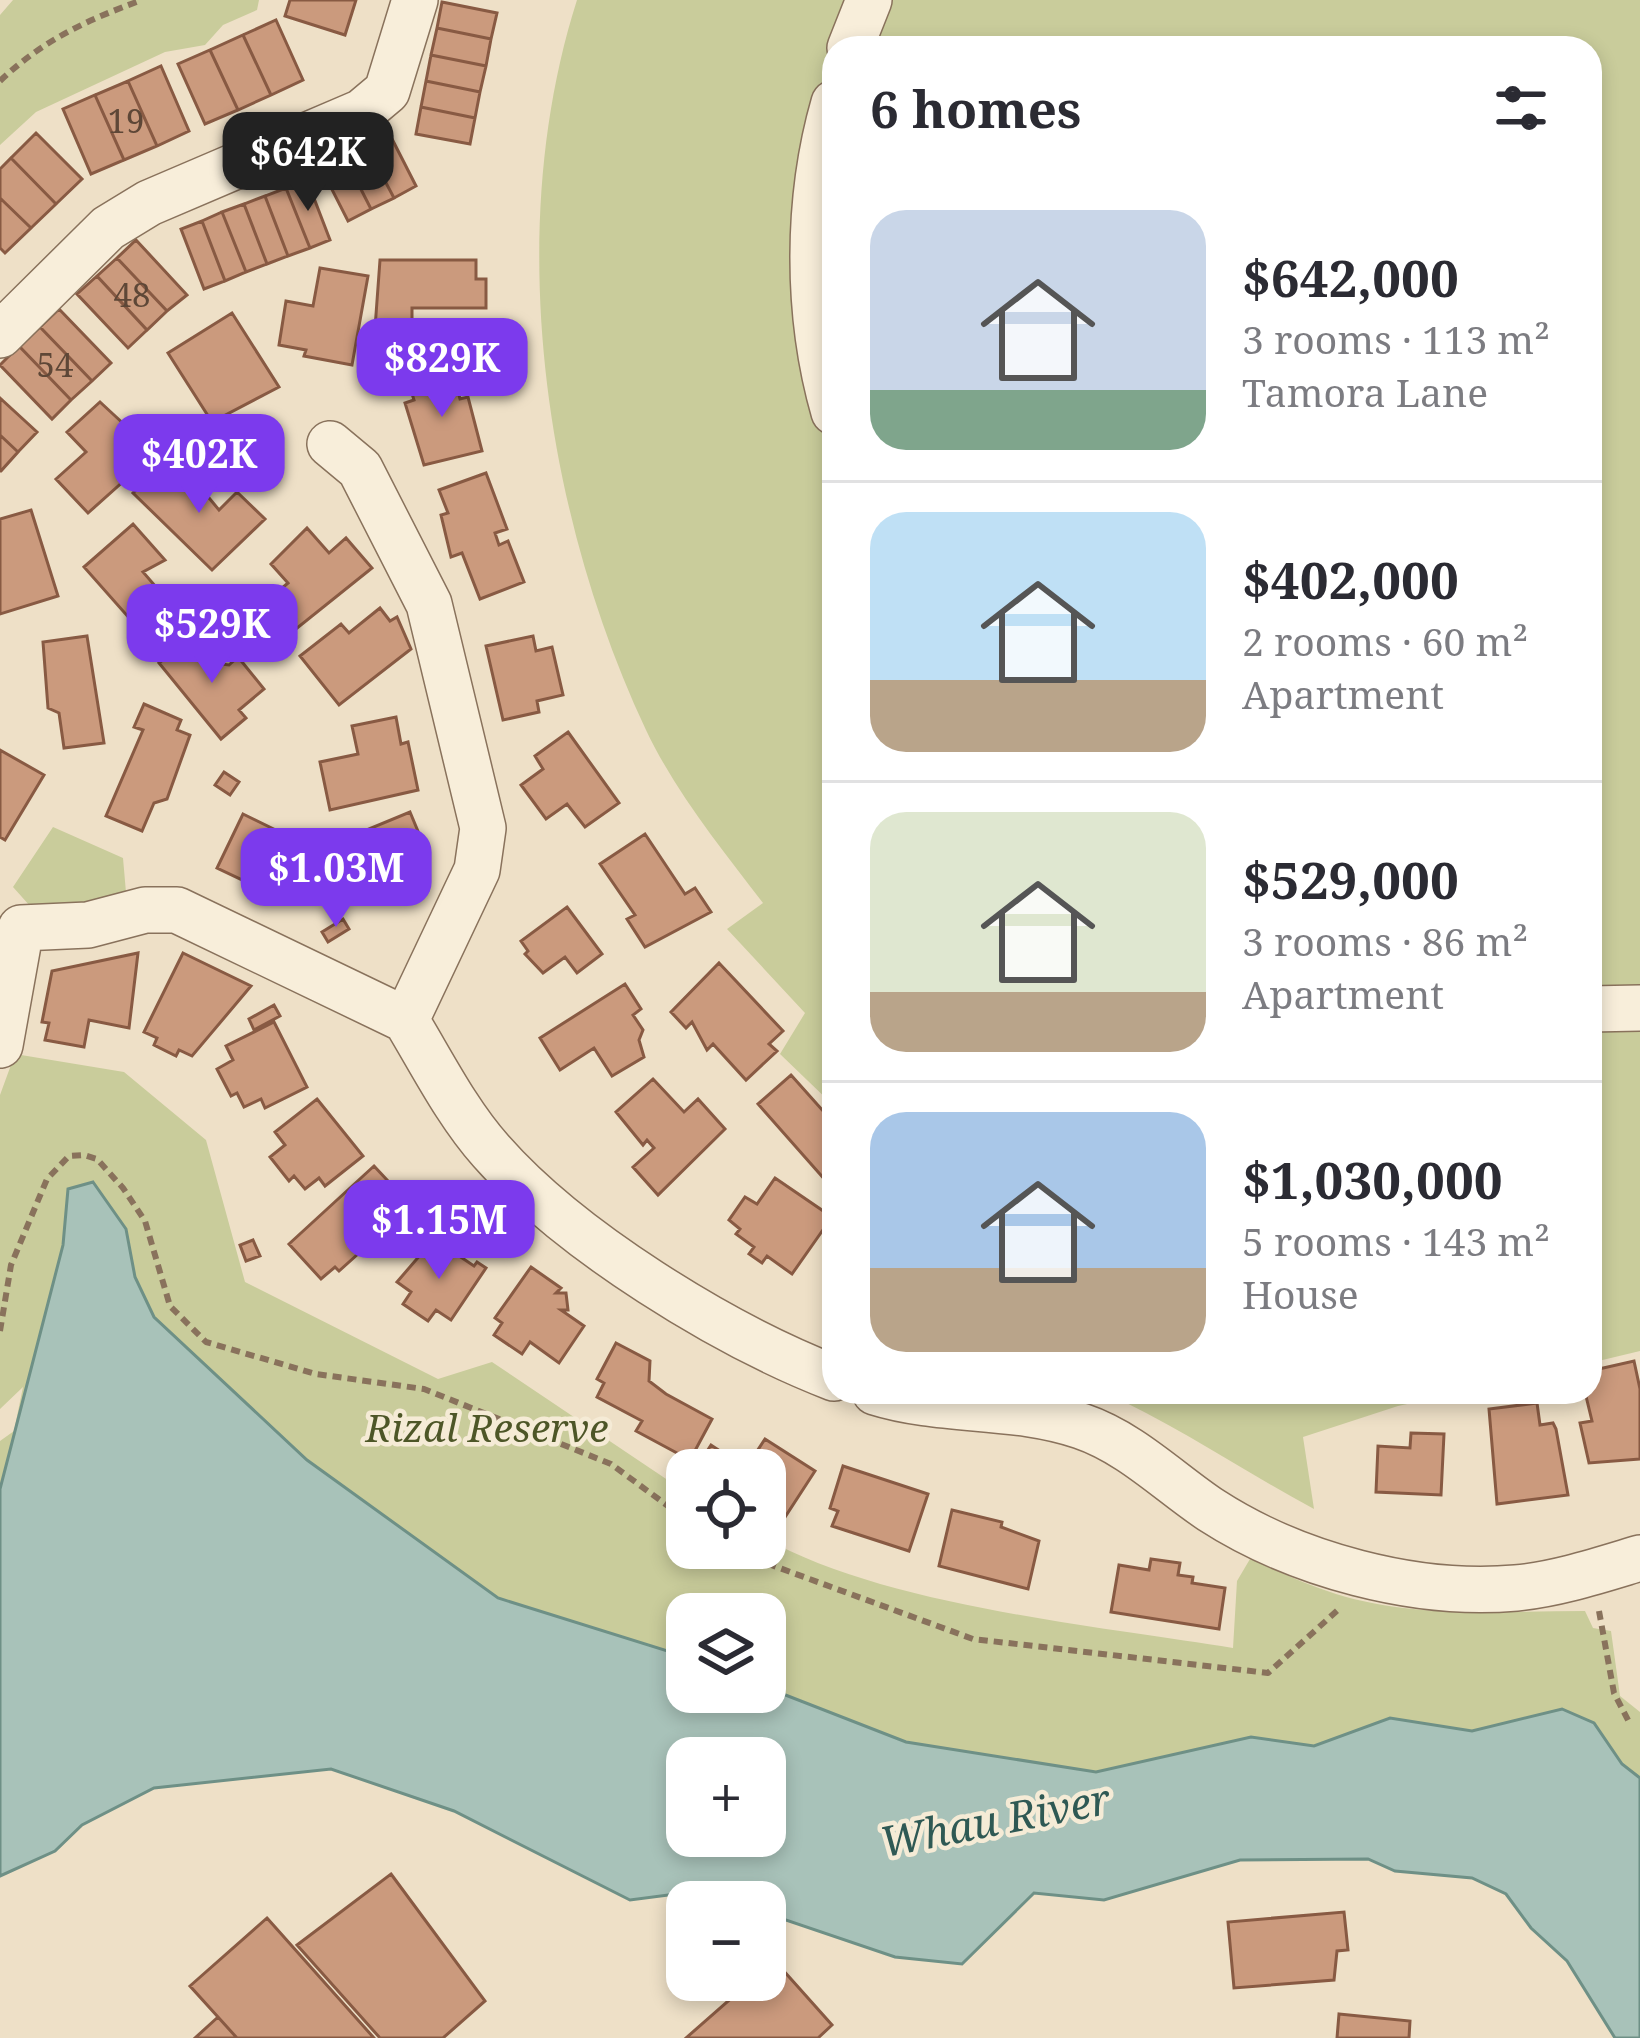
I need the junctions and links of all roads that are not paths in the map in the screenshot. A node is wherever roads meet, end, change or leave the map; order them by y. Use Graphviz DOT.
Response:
graph roads {
  1 [pos="415,0"];
  2 [pos="869,0"];
  3 [pos="855,36"];
  4 [pos="822,188"];
  5 [pos="0,335"];
  6 [pos="822,364"];
  7 [pos="330,444"];
  8 [pos="11,917"];
  9 [pos="1640,1008"];
  10 [pos="1602,1010"];
  11 [pos="406,1020"];
  12 [pos="0,1045"];
  13 [pos="822,1373"];
  14 [pos="970,1404"];
  15 [pos="1640,1558"];
  1 -- 5 [label="street"];
  2 -- 3 [label="street"];
  4 -- 6 [label="street"];
  7 -- 11 [label="street"];
  8 -- 11 [label="street"];
  8 -- 12 [label="street"];
  9 -- 10 [label="street"];
  11 -- 13 [label="street"];
  14 -- 15 [label="street"];
}
